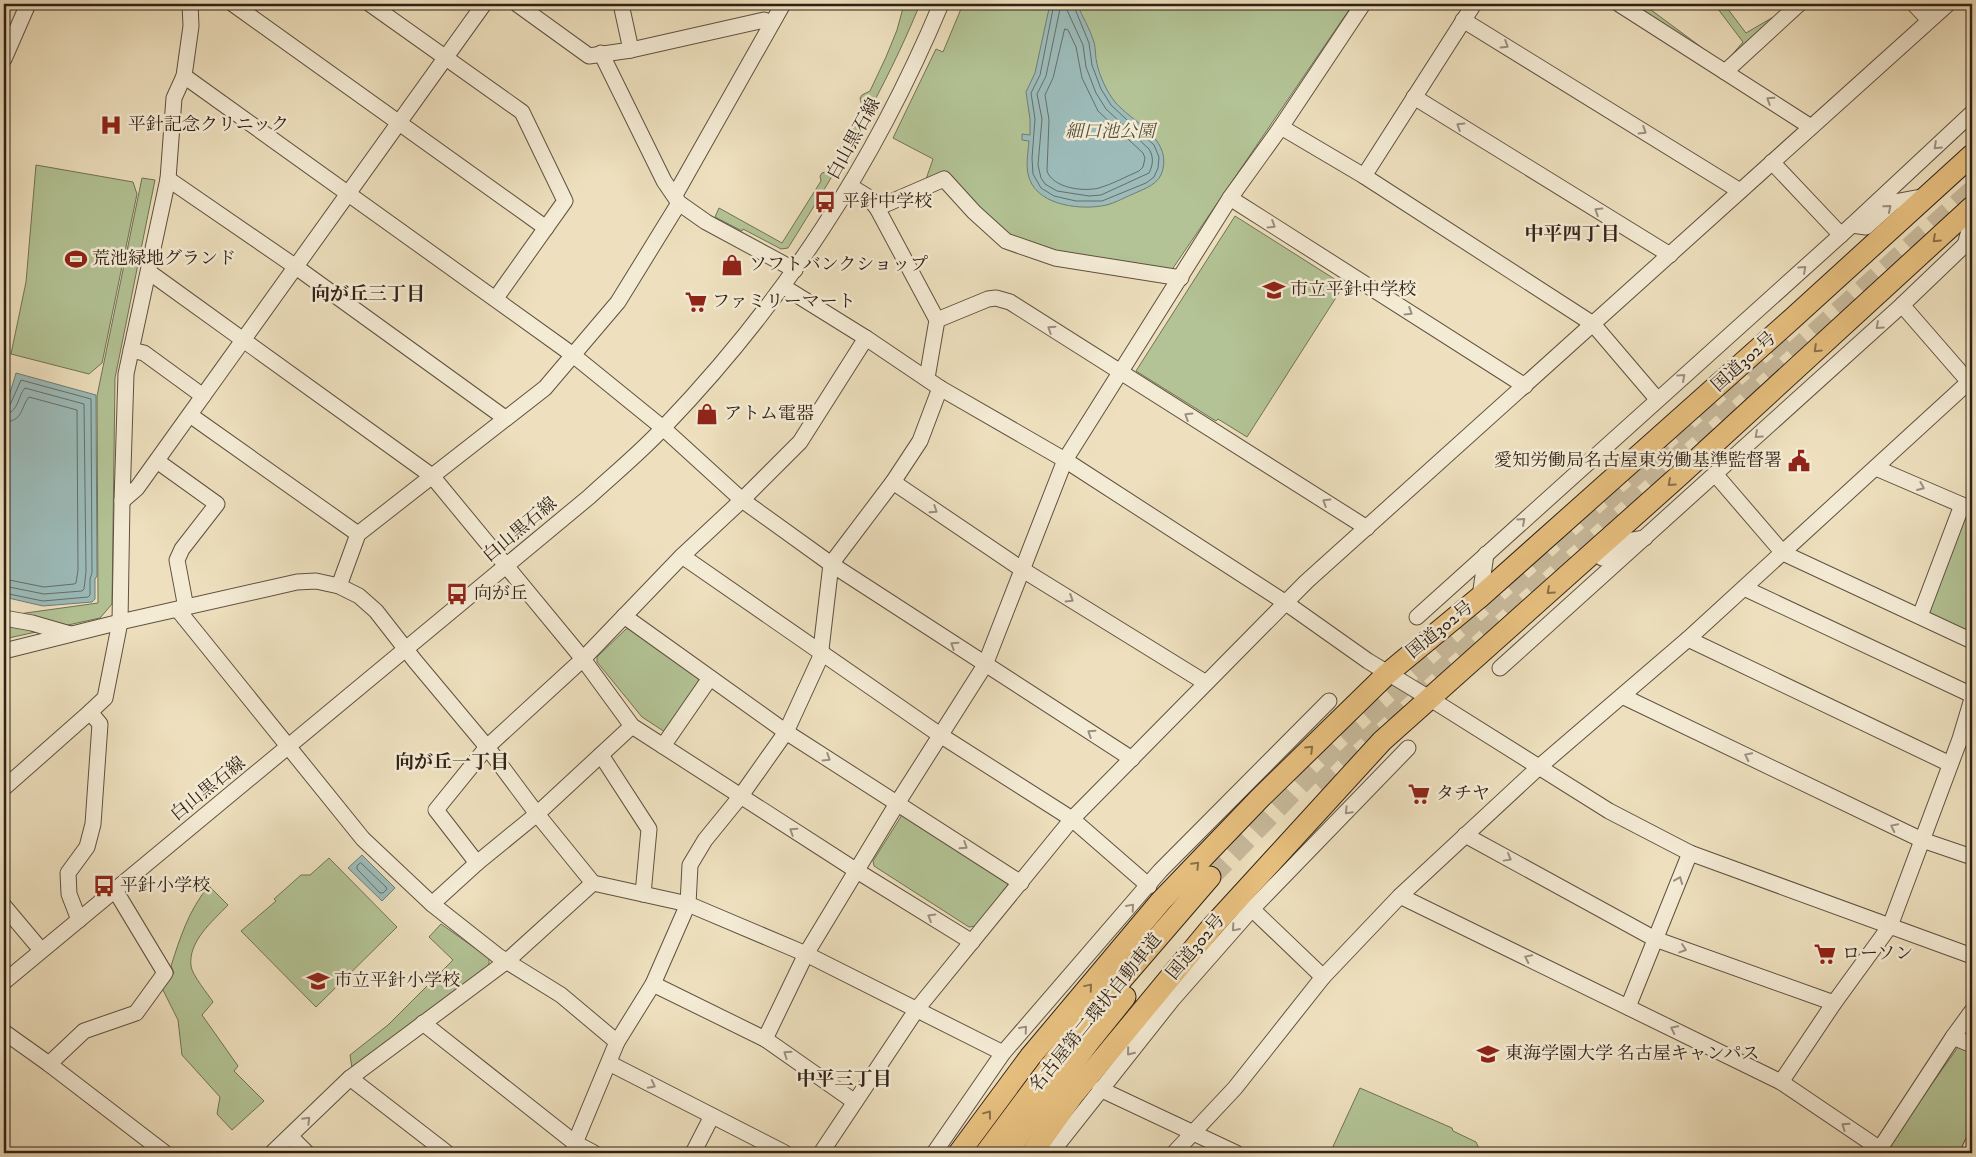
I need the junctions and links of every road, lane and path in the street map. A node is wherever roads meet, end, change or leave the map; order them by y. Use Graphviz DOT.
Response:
graph roads {
  1 [pos="28,4"];
  2 [pos="190,4"];
  3 [pos="233,4"];
  4 [pos="370,4"];
  5 [pos="484,4"];
  6 [pos="517,4"];
  7 [pos="621,4"];
  8 [pos="783,4"];
  9 [pos="940,4"];
  10 [pos="1363,4"];
  11 [pos="1474,4"];
  12 [pos="1619,4"];
  13 [pos="1799,4"];
  14 [pos="1914,4"];
  15 [pos="1948,4"];
  16 [pos="1464,20"];
  17 [pos="1929,20"];
  18 [pos="772,23"];
  19 [pos="631,50"];
  20 [pos="601,53"];
  21 [pos="446,58"];
  22 [pos="4,59"];
  23 [pos="1725,72"];
  24 [pos="184,76"];
  25 [pos="1414,97"];
  26 [pos="1972,113"];
  27 [pos="400,122"];
  28 [pos="1281,127"];
  29 [pos="1812,127"];
  30 [pos="1972,155"];
  31 [pos="1772,162"];
  32 [pos="1364,176"];
  33 [pos="168,179"];
  34 [pos="850,186"];
  35 [pos="1740,191"];
  36 [pos="348,194"];
  37 [pos="1928,196"];
  38 [pos="1230,198"];
  39 [pos="677,199"];
  40 [pos="1972,206"];
  41 [pos="878,208"];
  42 [pos="1972,224"];
  43 [pos="546,228"];
  44 [pos="1846,230"];
  45 [pos="1969,242"];
  46 [pos="1670,255"];
  47 [pos="296,267"];
  48 [pos="796,270"];
  49 [pos="149,272"];
  50 [pos="1181,278"];
  51 [pos="784,287"];
  52 [pos="496,298"];
  53 [pos="1902,304"];
  54 [pos="937,320"];
  55 [pos="1592,324"];
  56 [pos="866,338"];
  57 [pos="243,341"];
  58 [pos="132,350"];
  59 [pos="573,355"];
  60 [pos="1119,372"];
  61 [pos="927,378"];
  62 [pos="1970,380"];
  63 [pos="1525,386"];
  64 [pos="940,388"];
  65 [pos="203,396"];
  66 [pos="1657,399"];
  67 [pos="190,415"];
  68 [pos="505,418"];
  69 [pos="664,428"];
  70 [pos="1065,460"];
  71 [pos="157,461"];
  72 [pos="1876,468"];
  73 [pos="1715,474"];
  74 [pos="432,476"];
  75 [pos="893,482"];
  76 [pos="742,500"];
  77 [pos="122,501"];
  78 [pos="1967,506"];
  79 [pos="1368,528"];
  80 [pos="358,534"];
  81 [pos="1645,538"];
  82 [pos="1783,553"];
  83 [pos="1486,554"];
  84 [pos="682,556"];
  85 [pos="831,564"];
  86 [pos="507,566"];
  87 [pos="1578,566"];
  88 [pos="1023,570"];
  89 [pos="339,586"];
  90 [pos="1744,588"];
  91 [pos="1480,597"];
  92 [pos="1286,603"];
  93 [pos="182,609"];
  94 [pos="624,616"];
  95 [pos="1920,616"];
  96 [pos="1417,617"];
  97 [pos="4,618"];
  98 [pos="120,622"];
  99 [pos="71,634"];
  100 [pos="1688,639"];
  101 [pos="1972,641"];
  102 [pos="406,649"];
  103 [pos="4,651"];
  104 [pos="820,652"];
  105 [pos="583,659"];
  106 [pos="985,665"];
  107 [pos="1500,668"];
  108 [pos="1387,674"];
  109 [pos="710,678"];
  110 [pos="1206,683"];
  111 [pos="1622,696"];
  112 [pos="1972,697"];
  113 [pos="1429,698"];
  114 [pos="1329,700"];
  115 [pos="90,712"];
  116 [pos="632,726"];
  117 [pos="786,732"];
  118 [pos="940,735"];
  119 [pos="1382,741"];
  120 [pos="1966,741"];
  121 [pos="289,746"];
  122 [pos="487,746"];
  123 [pos="663,746"];
  124 [pos="1408,748"];
  125 [pos="601,755"];
  126 [pos="1132,759"];
  127 [pos="1950,764"];
  128 [pos="1539,767"];
  129 [pos="1382,776"];
  130 [pos="4,788"];
  131 [pos="1252,793"];
  132 [pos="740,797"];
  133 [pos="898,802"];
  134 [pos="537,814"];
  135 [pos="1072,819"];
  136 [pos="1465,835"];
  137 [pos="1922,840"];
  138 [pos="1690,853"];
  139 [pos="1972,857"];
  140 [pos="477,862"];
  141 [pos="857,871"];
  142 [pos="593,883"];
  143 [pos="1021,883"];
  144 [pos="1149,886"];
  145 [pos="115,890"];
  146 [pos="643,894"];
  147 [pos="1400,896"];
  148 [pos="432,904"];
  149 [pos="688,904"];
  150 [pos="4,906"];
  151 [pos="1252,909"];
  152 [pos="79,920"];
  153 [pos="1890,926"];
  154 [pos="1655,939"];
  155 [pos="972,942"];
  156 [pos="41,950"];
  157 [pos="806,954"];
  158 [pos="1972,956"];
  159 [pos="507,961"];
  160 [pos="1323,977"];
  161 [pos="4,982"];
  162 [pos="653,984"];
  163 [pos="1834,1003"];
  164 [pos="1628,1007"];
  165 [pos="917,1010"];
  166 [pos="1972,1012"];
  167 [pos="423,1023"];
  168 [pos="4,1032"];
  169 [pos="1953,1038"];
  170 [pos="765,1039"];
  171 [pos="617,1042"];
  172 [pos="1972,1045"];
  173 [pos="1003,1053"];
  174 [pos="608,1063"];
  175 [pos="49,1064"];
  176 [pos="350,1078"];
  177 [pos="1781,1082"];
  178 [pos="1100,1089"];
  179 [pos="856,1102"];
  180 [pos="712,1116"];
  181 [pos="1191,1132"];
  182 [pos="291,1137"];
  183 [pos="1972,1144"];
  184 [pos="758,1147"];
  185 [pos="574,1148"];
  186 [pos="1217,1149"];
  187 [pos="1881,1152"];
  188 [pos="165,1153"];
  189 [pos="272,1153"];
  190 [pos="307,1153"];
  191 [pos="447,1153"];
  192 [pos="594,1153"];
  193 [pos="693,1153"];
  194 [pos="785,1153"];
  195 [pos="821,1153"];
  196 [pos="934,1153"];
  197 [pos="959,1153"];
  198 [pos="986,1153"];
  199 [pos="1006,1153"];
  200 [pos="1032,1153"];
  201 [pos="1051,1153"];
  202 [pos="1174,1153"];
  203 [pos="1236,1153"];
  204 [pos="1968,1153"];
  1 -- 22 [label="street"];
  2 -- 24 [label="street"];
  3 -- 27 [label="street"];
  4 -- 21 [label="street"];
  5 -- 21 [label="street"];
  6 -- 20 [label="street"];
  7 -- 19 [label="street"];
  8 -- 18 [label="street"];
  9 -- 34 [label="street, 白山黒石線"];
  10 -- 28 [label="street"];
  11 -- 16 [label="street"];
  12 -- 23 [label="street"];
  13 -- 23 [label="street"];
  14 -- 17 [label="street"];
  15 -- 17 [label="street"];
  16 -- 25 [label="street"];
  16 -- 35 [label="street, one-way"];
  17 -- 29 [label="street"];
  18 -- 19 [label="street"];
  18 -- 39 [label="street"];
  19 -- 20 [label="street"];
  20 -- 39 [label="street"];
  21 -- 27 [label="street"];
  21 -- 43 [label="street"];
  29 -- 23 [label="street, one-way"];
  24 -- 33 [label="street"];
  24 -- 36 [label="street"];
  25 -- 32 [label="street"];
  46 -- 25 [label="street, one-way"];
  26 -- 44 [label="street, one-way"];
  27 -- 36 [label="street"];
  27 -- 43 [label="street"];
  28 -- 32 [label="street"];
  28 -- 38 [label="street"];
  29 -- 31 [label="street"];
  30 -- 37 [label="highway, 国道302号"];
  31 -- 35 [label="street"];
  31 -- 44 [label="street"];
  32 -- 55 [label="street"];
  33 -- 47 [label="street"];
  33 -- 49 [label="street"];
  34 -- 41 [label="street"];
  34 -- 48 [label="street, 白山黒石線"];
  35 -- 46 [label="street"];
  36 -- 47 [label="street"];
  36 -- 52 [label="street"];
  44 -- 37 [label="street, one-way"];
  37 -- 91 [label="highway, 国道302号"];
  38 -- 50 [label="street"];
  38 -- 63 [label="street, one-way"];
  39 -- 48 [label="street"];
  39 -- 59 [label="street"];
  40 -- 87 [label="highway, 国道302号, one-way"];
  41 -- 50 [label="street"];
  41 -- 54 [label="street"];
  42 -- 45 [label="street"];
  43 -- 52 [label="street"];
  66 -- 44 [label="street, one-way"];
  45 -- 53 [label="street"];
  46 -- 55 [label="street"];
  47 -- 57 [label="street"];
  47 -- 68 [label="street"];
  48 -- 51 [label="street, 白山黒石線"];
  49 -- 57 [label="street"];
  49 -- 58 [label="street"];
  50 -- 60 [label="street"];
  51 -- 56 [label="street"];
  51 -- 69 [label="street, 白山黒石線"];
  52 -- 59 [label="street"];
  53 -- 62 [label="street"];
  53 -- 73 [label="street, one-way"];
  60 -- 54 [label="street, one-way"];
  54 -- 61 [label="street"];
  55 -- 63 [label="street"];
  55 -- 66 [label="street"];
  56 -- 61 [label="street"];
  56 -- 76 [label="street"];
  57 -- 65 [label="street"];
  57 -- 74 [label="street"];
  58 -- 65 [label="street"];
  58 -- 77 [label="street"];
  59 -- 68 [label="street"];
  59 -- 69 [label="street"];
  60 -- 70 [label="street"];
  79 -- 60 [label="street, one-way"];
  61 -- 64 [label="street"];
  62 -- 72 [label="street"];
  63 -- 79 [label="street"];
  64 -- 70 [label="street"];
  64 -- 75 [label="street"];
  65 -- 67 [label="street"];
  83 -- 66 [label="street, one-way"];
  67 -- 71 [label="street"];
  67 -- 80 [label="street"];
  68 -- 74 [label="street"];
  69 -- 76 [label="street"];
  69 -- 86 [label="street, 白山黒石線"];
  70 -- 88 [label="street"];
  70 -- 92 [label="street"];
  71 -- 77 [label="street"];
  71 -- 93 [label="street"];
  72 -- 78 [label="street, one-way"];
  72 -- 82 [label="street"];
  73 -- 81 [label="street"];
  73 -- 82 [label="street"];
  74 -- 80 [label="street"];
  74 -- 86 [label="street"];
  75 -- 85 [label="street"];
  75 -- 88 [label="street, one-way"];
  76 -- 84 [label="street"];
  76 -- 85 [label="street"];
  77 -- 98 [label="street"];
  78 -- 95 [label="street"];
  79 -- 92 [label="street"];
  80 -- 89 [label="street"];
  81 -- 87 [label="street"];
  81 -- 107 [label="street"];
  82 -- 90 [label="street"];
  82 -- 95 [label="street"];
  83 -- 91 [label="street"];
  83 -- 96 [label="street"];
  84 -- 94 [label="street"];
  84 -- 104 [label="street"];
  85 -- 104 [label="street"];
  106 -- 85 [label="street, one-way"];
  86 -- 102 [label="street, 白山黒石線"];
  86 -- 105 [label="street"];
  87 -- 113 [label="highway, 国道302号, one-way"];
  88 -- 106 [label="street"];
  88 -- 110 [label="street, one-way"];
  89 -- 93 [label="street"];
  89 -- 102 [label="street"];
  90 -- 100 [label="street"];
  90 -- 112 [label="street"];
  91 -- 108 [label="highway, 国道302号"];
  92 -- 108 [label="street"];
  92 -- 110 [label="street"];
  93 -- 98 [label="street"];
  93 -- 121 [label="street"];
  94 -- 105 [label="street"];
  94 -- 109 [label="street"];
  95 -- 101 [label="street"];
  97 -- 99 [label="street"];
  98 -- 99 [label="street"];
  98 -- 115 [label="street"];
  99 -- 103 [label="street"];
  100 -- 111 [label="street"];
  100 -- 127 [label="street"];
  102 -- 121 [label="street, 白山黒石線"];
  102 -- 122 [label="street"];
  104 -- 117 [label="street"];
  104 -- 118 [label="street"];
  105 -- 116 [label="street"];
  105 -- 122 [label="street"];
  106 -- 118 [label="street"];
  126 -- 106 [label="street, one-way"];
  108 -- 113 [label="street"];
  131 -- 108 [label="highway, 国道302号, one-way"];
  109 -- 117 [label="street"];
  109 -- 123 [label="street"];
  110 -- 126 [label="street"];
  111 -- 128 [label="street"];
  137 -- 111 [label="street, one-way"];
  112 -- 120 [label="street"];
  113 -- 119 [label="highway, 国道302号"];
  113 -- 128 [label="street"];
  114 -- 131 [label="street"];
  115 -- 130 [label="street"];
  115 -- 152 [label="street"];
  116 -- 123 [label="street"];
  116 -- 125 [label="street"];
  117 -- 132 [label="street"];
  117 -- 133 [label="street, one-way"];
  118 -- 133 [label="street"];
  118 -- 135 [label="street"];
  119 -- 129 [label="street"];
  119 -- 200 [label="highway, 国道302号"];
  120 -- 127 [label="street"];
  121 -- 145 [label="street, 白山黒石線"];
  121 -- 148 [label="street"];
  122 -- 134 [label="street"];
  122 -- 140 [label="street"];
  123 -- 132 [label="street"];
  124 -- 129 [label="street"];
  125 -- 134 [label="street"];
  125 -- 146 [label="street"];
  126 -- 135 [label="street"];
  127 -- 137 [label="street"];
  128 -- 136 [label="street"];
  128 -- 138 [label="street"];
  129 -- 151 [label="street, one-way"];
  131 -- 144 [label="street"];
  197 -- 131 [label="highway, 国道302号, one-way"];
  141 -- 132 [label="street, one-way"];
  132 -- 149 [label="street"];
  133 -- 141 [label="street"];
  133 -- 143 [label="street, one-way"];
  134 -- 140 [label="street"];
  134 -- 142 [label="street"];
  135 -- 143 [label="street"];
  135 -- 144 [label="street"];
  136 -- 147 [label="street"];
  136 -- 154 [label="street, one-way"];
  137 -- 139 [label="street"];
  137 -- 153 [label="street"];
  138 -- 153 [label="street"];
  154 -- 138 [label="street, one-way"];
  140 -- 148 [label="street"];
  155 -- 141 [label="street, one-way"];
  141 -- 157 [label="street"];
  142 -- 146 [label="street"];
  142 -- 159 [label="street"];
  143 -- 155 [label="street"];
  173 -- 144 [label="street, one-way"];
  145 -- 152 [label="street, 白山黒石線"];
  145 -- 175 [label="street"];
  146 -- 149 [label="street"];
  147 -- 160 [label="street"];
  164 -- 147 [label="street, one-way"];
  148 -- 159 [label="street"];
  149 -- 157 [label="street"];
  149 -- 162 [label="street"];
  150 -- 156 [label="street"];
  151 -- 160 [label="street"];
  151 -- 178 [label="street, one-way"];
  152 -- 156 [label="street, 白山黒石線"];
  153 -- 158 [label="street"];
  153 -- 163 [label="street"];
  154 -- 163 [label="street, one-way"];
  154 -- 164 [label="street"];
  155 -- 165 [label="street"];
  156 -- 161 [label="street, 白山黒石線"];
  157 -- 165 [label="street"];
  157 -- 170 [label="street"];
  159 -- 167 [label="street"];
  159 -- 171 [label="street"];
  160 -- 181 [label="street"];
  162 -- 170 [label="street"];
  162 -- 171 [label="street"];
  163 -- 177 [label="street"];
  177 -- 164 [label="street, one-way"];
  165 -- 173 [label="street"];
  165 -- 179 [label="street"];
  166 -- 169 [label="street"];
  167 -- 176 [label="street"];
  167 -- 185 [label="street"];
  168 -- 175 [label="street"];
  169 -- 172 [label="street"];
  169 -- 187 [label="street"];
  179 -- 170 [label="street, one-way"];
  171 -- 174 [label="street"];
  173 -- 196 [label="street"];
  174 -- 180 [label="street, one-way"];
  174 -- 185 [label="street"];
  175 -- 188 [label="street"];
  182 -- 176 [label="street, one-way"];
  176 -- 191 [label="street"];
  187 -- 177 [label="street, one-way"];
  178 -- 181 [label="street"];
  178 -- 201 [label="street"];
  179 -- 195 [label="street"];
  180 -- 184 [label="street"];
  180 -- 193 [label="street"];
  181 -- 186 [label="street"];
  181 -- 202 [label="street"];
  182 -- 189 [label="street"];
  182 -- 190 [label="street"];
  183 -- 204 [label="street"];
  184 -- 194 [label="street"];
  185 -- 192 [label="street"];
  186 -- 203 [label="street"];
  198 -- 199 [label="highway, 名古屋第二環状自動車道"];
}
